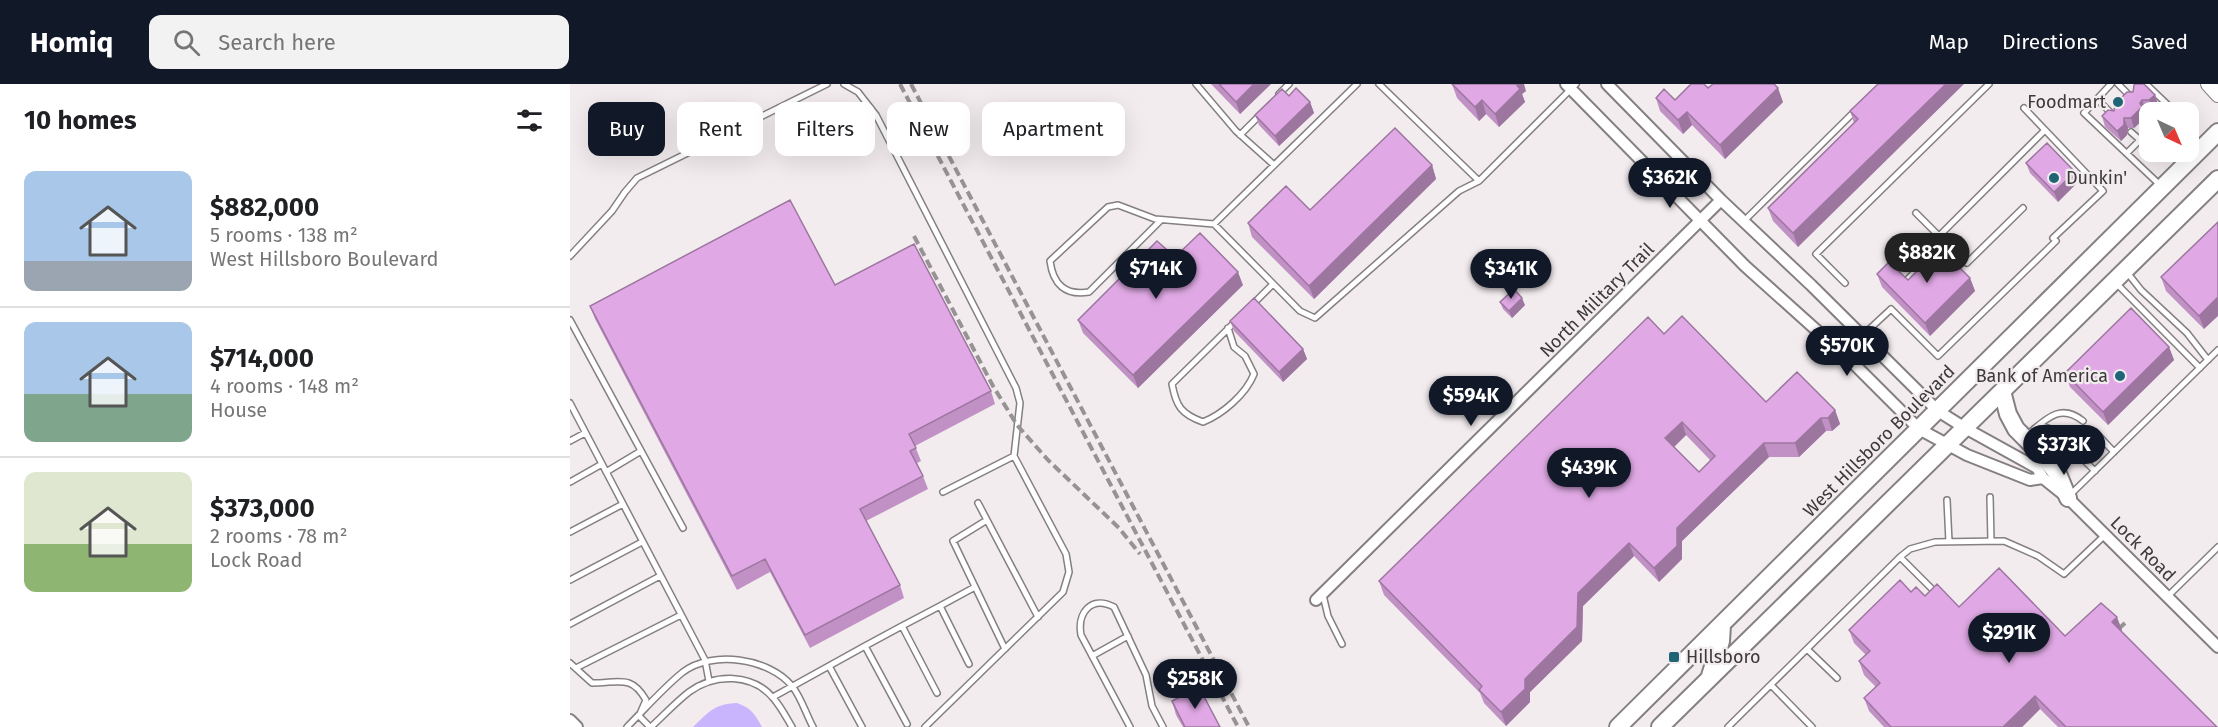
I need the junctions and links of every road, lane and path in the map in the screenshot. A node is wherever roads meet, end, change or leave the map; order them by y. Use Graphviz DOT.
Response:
graph roads {
  1 [pos="827,84"];
  2 [pos="844,84"];
  3 [pos="1196,84"];
  4 [pos="1288,84"];
  5 [pos="1357,84"];
  6 [pos="1379,84"];
  7 [pos="1607,84"];
  8 [pos="1989,84"];
  9 [pos="2118,84"];
  10 [pos="2146,84"];
  11 [pos="2208,84"];
  12 [pos="1571,86"];
  13 [pos="2107,86"];
  14 [pos="2218,94"];
  15 [pos="2097,99"];
  16 [pos="2134,99"];
  17 [pos="1272,101"];
  18 [pos="2165,102"];
  19 [pos="2024,108"];
  20 [pos="1857,109"];
  21 [pos="1264,110"];
  22 [pos="2115,117"];
  23 [pos="2045,130"];
  24 [pos="2131,132"];
  25 [pos="2218,132"];
  26 [pos="1240,135"];
  27 [pos="2139,139"];
  28 [pos="2139,141"];
  29 [pos="2127,153"];
  30 [pos="1274,165"];
  31 [pos="2218,179"];
  32 [pos="1479,181"];
  33 [pos="2162,187"];
  34 [pos="1721,200"];
  35 [pos="2024,208"];
  36 [pos="1916,213"];
  37 [pos="1161,220"];
  38 [pos="1700,220"];
  39 [pos="1743,222"];
  40 [pos="1214,224"];
  41 [pos="1939,236"];
  42 [pos="1944,241"];
  43 [pos="570,256"];
  44 [pos="2120,276"];
  45 [pos="1908,279"];
  46 [pos="1845,283"];
  47 [pos="1273,284"];
  48 [pos="1250,306"];
  49 [pos="1243,313"];
  50 [pos="570,320"];
  51 [pos="1228,328"];
  52 [pos="1862,336"];
  53 [pos="2218,350"];
  54 [pos="2208,360"];
  55 [pos="2200,368"];
  56 [pos="2002,391"];
  57 [pos="570,404"];
  58 [pos="1938,411"];
  59 [pos="2084,421"];
  60 [pos="2040,425"];
  61 [pos="1965,428"];
  62 [pos="1919,429"];
  63 [pos="585,433"];
  64 [pos="2096,433"];
  65 [pos="2024,437"];
  66 [pos="570,441"];
  67 [pos="1947,446"];
  68 [pos="641,451"];
  69 [pos="2114,452"];
  70 [pos="1014,456"];
  71 [pos="602,464"];
  72 [pos="2095,471"];
  73 [pos="606,472"];
  74 [pos="2043,478"];
  75 [pos="570,482"];
  76 [pos="943,492"];
  77 [pos="1990,497"];
  78 [pos="2068,498"];
  79 [pos="1947,500"];
  80 [pos="978,503"];
  81 [pos="623,504"];
  82 [pos="987,519"];
  83 [pos="682,528"];
  84 [pos="570,532"];
  85 [pos="2105,535"];
  86 [pos="1991,541"];
  87 [pos="642,542"];
  88 [pos="1949,542"];
  89 [pos="2218,547"];
  90 [pos="1900,557"];
  91 [pos="660,576"];
  92 [pos="570,580"];
  93 [pos="975,587"];
  94 [pos="1935,592"];
  95 [pos="1319,597"];
  96 [pos="2167,597"];
  97 [pos="940,606"];
  98 [pos="681,615"];
  99 [pos="1038,617"];
  100 [pos="570,624"];
  101 [pos="1722,625"];
  102 [pos="903,626"];
  103 [pos="1128,636"];
  104 [pos="1342,644"];
  105 [pos="865,646"];
  106 [pos="2218,647"];
  107 [pos="1005,649"];
  108 [pos="1807,649"];
  109 [pos="1092,656"];
  110 [pos="705,660"];
  111 [pos="570,663"];
  112 [pos="969,664"];
  113 [pos="829,666"];
  114 [pos="576,668"];
  115 [pos="1710,678"];
  116 [pos="1837,678"];
  117 [pos="709,681"];
  118 [pos="1771,685"];
  119 [pos="792,686"];
  120 [pos="937,693"];
  121 [pos="773,697"];
  122 [pos="639,716"];
  123 [pos="570,720"];
  124 [pos="907,724"];
  125 [pos="577,727"];
  126 [pos="627,727"];
  127 [pos="650,727"];
  128 [pos="792,727"];
  129 [pos="813,727"];
  130 [pos="861,727"];
  131 [pos="925,727"];
  132 [pos="1130,727"];
  133 [pos="1163,727"];
  134 [pos="1618,727"];
  135 [pos="1660,727"];
  136 [pos="1728,727"];
  137 [pos="1812,727"];
  1 -- 43 [label="lane"];
  2 -- 70 [label="lane"];
  3 -- 26 [label="lane"];
  4 -- 17 [label="lane"];
  5 -- 30 [label="lane"];
  6 -- 32 [label="lane"];
  7 -- 34 [label="street, Lock Road"];
  8 -- 46 [label="lane"];
  9 -- 16 [label="lane"];
  10 -- 18 [label="lane"];
  11 -- 14 [label="street"];
  12 -- 32 [label="lane"];
  12 -- 38 [label="street, Lock Road"];
  13 -- 15 [label="lane"];
  15 -- 22 [label="lane"];
  15 -- 29 [label="lane"];
  19 -- 23 [label="lane"];
  20 -- 39 [label="lane"];
  21 -- 26 [label="lane"];
  23 -- 41 [label="lane"];
  23 -- 52 [label="lane"];
  24 -- 27 [label="lane"];
  25 -- 33 [label="main road, West Hillsboro Boulevard"];
  26 -- 30 [label="lane"];
  28 -- 29 [label="lane"];
  29 -- 33 [label="lane"];
  30 -- 40 [label="lane"];
  31 -- 44 [label="main road"];
  32 -- 47 [label="lane"];
  33 -- 58 [label="main road, West Hillsboro Boulevard"];
  34 -- 38 [label="street, North Military Trail"];
  34 -- 39 [label="street, Lock Road"];
  35 -- 42 [label="lane"];
  36 -- 41 [label="lane"];
  37 -- 37 [label="lane"];
  37 -- 40 [label="lane"];
  38 -- 62 [label="street, Lock Road"];
  38 -- 95 [label="street, North Military Trail"];
  39 -- 52 [label="street, Lock Road"];
  40 -- 47 [label="lane"];
  41 -- 42 [label="lane"];
  42 -- 45 [label="lane"];
  44 -- 54 [label="lane"];
  44 -- 55 [label="lane"];
  44 -- 56 [label="main road"];
  47 -- 48 [label="lane"];
  49 -- 51 [label="lane"];
  50 -- 68 [label="lane"];
  51 -- 51 [label="lane"];
  52 -- 58 [label="street, Lock Road"];
  53 -- 54 [label="lane"];
  54 -- 55 [label="lane"];
  55 -- 69 [label="lane"];
  56 -- 61 [label="main road"];
  56 -- 65 [label="main road"];
  57 -- 63 [label="lane"];
  58 -- 61 [label="street, Lock Road"];
  58 -- 62 [label="main road, West Hillsboro Boulevard"];
  59 -- 60 [label="lane"];
  60 -- 65 [label="lane"];
  60 -- 72 [label="lane"];
  61 -- 67 [label="main road"];
  61 -- 74 [label="street, Lock Road"];
  62 -- 67 [label="street, Lock Road"];
  62 -- 101 [label="main road, West Hillsboro Boulevard"];
  63 -- 66 [label="lane"];
  63 -- 71 [label="lane"];
  64 -- 69 [label="lane"];
  65 -- 78 [label="main road"];
  67 -- 74 [label="street, Lock Road"];
  67 -- 115 [label="main road"];
  68 -- 73 [label="lane"];
  68 -- 83 [label="lane"];
  69 -- 72 [label="lane"];
  70 -- 76 [label="lane"];
  70 -- 99 [label="lane"];
  71 -- 73 [label="lane"];
  71 -- 75 [label="lane"];
  72 -- 78 [label="lane"];
  73 -- 81 [label="lane"];
  74 -- 78 [label="street, Lock Road"];
  77 -- 86 [label="lane"];
  78 -- 85 [label="street, Lock Road"];
  79 -- 88 [label="lane"];
  80 -- 82 [label="lane"];
  81 -- 84 [label="lane"];
  81 -- 87 [label="lane"];
  82 -- 93 [label="lane"];
  82 -- 99 [label="lane"];
  85 -- 86 [label="lane"];
  85 -- 96 [label="street, Lock Road"];
  86 -- 88 [label="lane"];
  87 -- 91 [label="lane"];
  87 -- 92 [label="lane"];
  88 -- 90 [label="lane"];
  89 -- 96 [label="lane"];
  90 -- 94 [label="lane"];
  90 -- 108 [label="lane"];
  91 -- 98 [label="lane"];
  91 -- 100 [label="lane"];
  93 -- 97 [label="lane"];
  93 -- 107 [label="lane"];
  95 -- 104 [label="lane"];
  96 -- 106 [label="street, Lock Road"];
  97 -- 102 [label="lane"];
  97 -- 112 [label="lane"];
  98 -- 110 [label="lane"];
  98 -- 114 [label="lane"];
  99 -- 107 [label="lane"];
  101 -- 115 [label="main road"];
  101 -- 134 [label="main road, West Hillsboro Boulevard"];
  102 -- 105 [label="lane"];
  102 -- 120 [label="lane"];
  103 -- 109 [label="lane"];
  103 -- 109 [label="lane"];
  103 -- 133 [label="lane"];
  105 -- 113 [label="lane"];
  105 -- 124 [label="lane"];
  107 -- 131 [label="lane"];
  108 -- 116 [label="lane"];
  108 -- 118 [label="lane"];
  109 -- 132 [label="lane"];
  110 -- 117 [label="lane"];
  110 -- 119 [label="lane"];
  110 -- 122 [label="lane"];
  111 -- 114 [label="lane"];
  113 -- 119 [label="lane"];
  113 -- 130 [label="lane"];
  114 -- 122 [label="lane"];
  115 -- 135 [label="main road"];
  117 -- 121 [label="lane"];
  117 -- 127 [label="lane"];
  118 -- 136 [label="lane"];
  118 -- 137 [label="lane"];
  119 -- 121 [label="lane"];
  119 -- 129 [label="lane"];
  121 -- 128 [label="lane"];
  122 -- 126 [label="lane"];
  122 -- 127 [label="lane"];
  123 -- 125 [label="street"];
}
